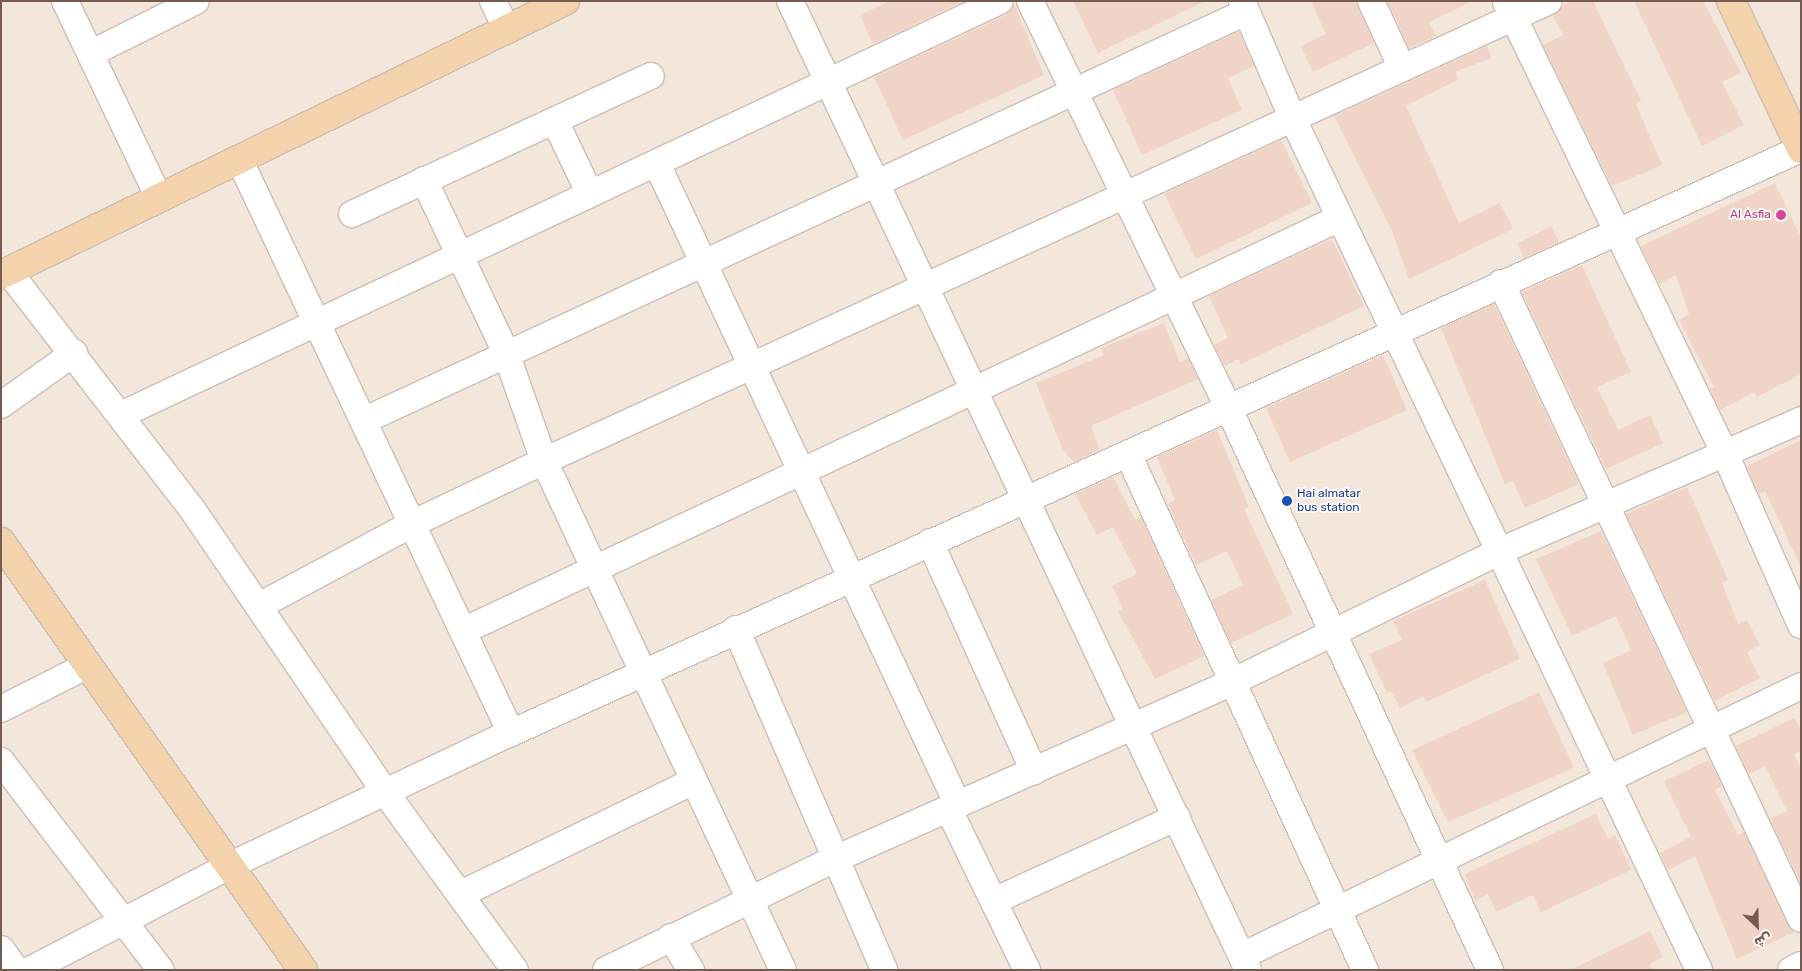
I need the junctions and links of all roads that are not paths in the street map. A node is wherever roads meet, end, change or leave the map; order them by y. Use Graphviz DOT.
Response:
graph roads {
  1 [pos="65,1"];
  2 [pos="196,1"];
  3 [pos="493,1"];
  4 [pos="565,1"];
  5 [pos="790,1"];
  6 [pos="1000,1"];
  7 [pos="1030,1"];
  8 [pos="1371,1"];
  9 [pos="1549,1"];
  10 [pos="1731,1"];
  11 [pos="1244,7"];
  12 [pos="1510,10"];
  13 [pos="507,30"];
  14 [pos="92,53"];
  15 [pos="1402,68"];
  16 [pos="651,76"];
  17 [pos="828,84"];
  18 [pos="1073,90"];
  19 [pos="1292,116"];
  20 [pos="555,121"];
  21 [pos="1801,149"];
  22 [pos="240,161"];
  23 [pos="657,164"];
  24 [pos="424,180"];
  25 [pos="874,184"];
  26 [pos="1124,193"];
  27 [pos="590,194"];
  28 [pos="159,198"];
  29 [pos="352,214"];
  30 [pos="1340,218"];
  31 [pos="1615,233"];
  32 [pos="458,255"];
  33 [pos="702,264"];
  34 [pos="5,273"];
  35 [pos="1501,283"];
  36 [pos="924,285"];
  37 [pos="1176,298"];
  38 [pos="316,325"];
  39 [pos="1394,330"];
  40 [pos="74,353"];
  41 [pos="506,353"];
  42 [pos="750,366"];
  43 [pos="977,390"];
  44 [pos="1,405"];
  45 [pos="1228,407"];
  46 [pos="123,414"];
  47 [pos="365,420"];
  48 [pos="1801,420"];
  49 [pos="1128,454"];
  50 [pos="1726,456"];
  51 [pos="544,461"];
  52 [pos="800,472"];
  53 [pos="1028,498"];
  54 [pos="1604,506"];
  55 [pos="412,524"];
  56 [pos="1,542"];
  57 [pos="930,542"];
  58 [pos="1498,552"];
  59 [pos="595,568"];
  60 [pos="851,576"];
  61 [pos="259,606"];
  62 [pos="1801,625"];
  63 [pos="736,629"];
  64 [pos="463,631"];
  65 [pos="1331,635"];
  66 [pos="86,666"];
  67 [pos="644,672"];
  68 [pos="1232,682"];
  69 [pos="1801,686"];
  70 [pos="1,709"];
  71 [pos="1134,726"];
  72 [pos="1710,730"];
  73 [pos="511,733"];
  74 [pos="1,760"];
  75 [pos="1034,771"];
  76 [pos="1607,780"];
  77 [pos="694,781"];
  78 [pos="385,792"];
  79 [pos="954,807"];
  80 [pos="1177,817"];
  81 [pos="835,859"];
  82 [pos="1438,860"];
  83 [pos="228,866"];
  84 [pos="461,894"];
  85 [pos="749,899"];
  86 [pos="996,900"];
  87 [pos="1338,910"];
  88 [pos="1801,919"];
  89 [pos="126,921"];
  90 [pos="671,937"];
  91 [pos="1,949"];
  92 [pos="1245,963"];
  93 [pos="1801,965"];
  94 [pos="16,970"];
  95 [pos="30,970"];
  96 [pos="161,970"];
  97 [pos="303,970"];
  98 [pos="515,970"];
  99 [pos="606,970"];
  100 [pos="690,970"];
  101 [pos="783,970"];
  102 [pos="884,970"];
  103 [pos="1027,970"];
  104 [pos="1365,970"];
  105 [pos="1490,970"];
  106 [pos="1699,970"];
  107 [pos="1791,970"];
  1 -- 14 [label="street"];
  2 -- 14 [label="street"];
  3 -- 13 [label="street"];
  4 -- 13 [label="main road"];
  5 -- 17 [label="street"];
  6 -- 17 [label="street"];
  7 -- 18 [label="street"];
  8 -- 15 [label="street"];
  9 -- 12 [label="street"];
  10 -- 21 [label="main road"];
  11 -- 18 [label="street"];
  11 -- 19 [label="street"];
  12 -- 15 [label="street"];
  12 -- 31 [label="street"];
  13 -- 22 [label="main road"];
  14 -- 28 [label="street"];
  15 -- 19 [label="street"];
  16 -- 20 [label="street"];
  17 -- 23 [label="street"];
  17 -- 25 [label="street"];
  18 -- 25 [label="street"];
  18 -- 26 [label="street"];
  19 -- 26 [label="street"];
  19 -- 30 [label="street"];
  20 -- 24 [label="street"];
  20 -- 27 [label="street"];
  21 -- 31 [label="street"];
  22 -- 28 [label="main road"];
  22 -- 38 [label="street"];
  23 -- 27 [label="street"];
  23 -- 33 [label="street"];
  24 -- 29 [label="street"];
  24 -- 32 [label="street"];
  25 -- 33 [label="street"];
  25 -- 36 [label="street"];
  26 -- 36 [label="street"];
  26 -- 37 [label="street"];
  27 -- 32 [label="street"];
  28 -- 34 [label="main road"];
  30 -- 37 [label="street"];
  30 -- 39 [label="street"];
  31 -- 35 [label="street"];
  31 -- 50 [label="street"];
  32 -- 38 [label="street"];
  32 -- 41 [label="street"];
  33 -- 41 [label="street"];
  33 -- 42 [label="street"];
  34 -- 40 [label="street"];
  35 -- 39 [label="street"];
  35 -- 54 [label="street"];
  36 -- 42 [label="street"];
  36 -- 43 [label="street"];
  37 -- 43 [label="street"];
  37 -- 45 [label="street"];
  38 -- 46 [label="street"];
  38 -- 47 [label="street"];
  39 -- 45 [label="street"];
  39 -- 58 [label="street"];
  40 -- 44 [label="street"];
  40 -- 46 [label="street"];
  41 -- 47 [label="street"];
  41 -- 51 [label="street"];
  42 -- 51 [label="street"];
  42 -- 52 [label="street"];
  43 -- 52 [label="street"];
  43 -- 53 [label="street"];
  45 -- 49 [label="street"];
  45 -- 65 [label="street"];
  46 -- 61 [label="street"];
  47 -- 55 [label="street"];
  48 -- 50 [label="street"];
  49 -- 53 [label="street"];
  49 -- 68 [label="street"];
  50 -- 54 [label="street"];
  50 -- 62 [label="street"];
  51 -- 55 [label="street"];
  51 -- 59 [label="street"];
  52 -- 59 [label="street"];
  52 -- 60 [label="street"];
  53 -- 57 [label="street"];
  53 -- 71 [label="street"];
  54 -- 58 [label="street"];
  54 -- 72 [label="street"];
  55 -- 61 [label="street"];
  55 -- 64 [label="street"];
  56 -- 66 [label="main road"];
  57 -- 60 [label="street"];
  57 -- 75 [label="street"];
  58 -- 65 [label="street"];
  58 -- 76 [label="street"];
  59 -- 64 [label="street"];
  59 -- 67 [label="street"];
  60 -- 63 [label="street"];
  60 -- 79 [label="street"];
  61 -- 78 [label="street"];
  63 -- 67 [label="street"];
  63 -- 81 [label="street"];
  64 -- 73 [label="street"];
  65 -- 68 [label="street"];
  65 -- 82 [label="street"];
  66 -- 70 [label="street"];
  66 -- 83 [label="main road"];
  67 -- 73 [label="street"];
  67 -- 77 [label="street"];
  68 -- 71 [label="street"];
  68 -- 87 [label="street"];
  69 -- 72 [label="street"];
  71 -- 75 [label="street"];
  71 -- 80 [label="street"];
  72 -- 76 [label="street"];
  72 -- 88 [label="street"];
  73 -- 78 [label="street"];
  74 -- 89 [label="street"];
  75 -- 79 [label="street"];
  76 -- 82 [label="street"];
  76 -- 106 [label="street"];
  77 -- 84 [label="street"];
  77 -- 85 [label="street"];
  78 -- 83 [label="street"];
  78 -- 84 [label="street"];
  79 -- 81 [label="street"];
  79 -- 86 [label="street"];
  80 -- 86 [label="street"];
  80 -- 92 [label="street"];
  81 -- 85 [label="street"];
  81 -- 102 [label="street"];
  82 -- 87 [label="street"];
  82 -- 105 [label="street"];
  83 -- 89 [label="street"];
  83 -- 97 [label="main road"];
  84 -- 98 [label="street"];
  85 -- 90 [label="street"];
  85 -- 101 [label="street"];
  86 -- 103 [label="street"];
  87 -- 92 [label="street"];
  87 -- 104 [label="street"];
  89 -- 95 [label="street"];
  89 -- 96 [label="street"];
  90 -- 99 [label="street"];
  90 -- 100 [label="street"];
  91 -- 94 [label="street"];
  93 -- 107 [label="street"];
}
